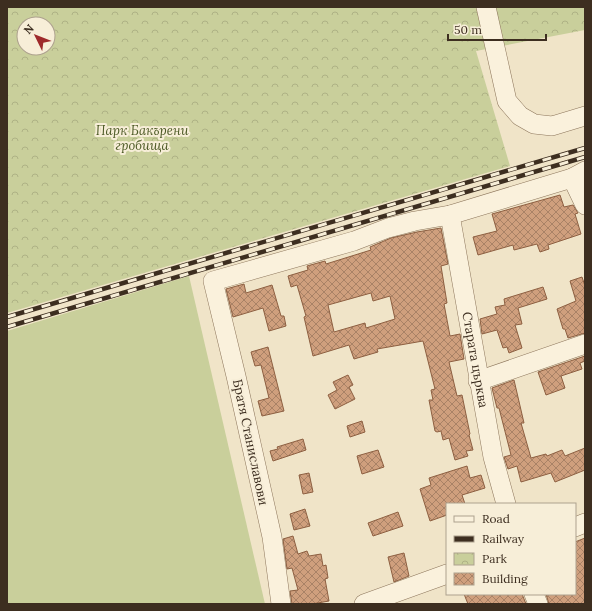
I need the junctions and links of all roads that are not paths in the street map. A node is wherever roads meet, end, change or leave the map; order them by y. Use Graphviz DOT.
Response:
graph roads {
  1 [pos="486,7"];
  2 [pos="585,116"];
  3 [pos="578,174"];
  4 [pos="585,205"];
  5 [pos="450,215"];
  6 [pos="585,344"];
  7 [pos="478,381"];
  8 [pos="506,503"];
  9 [pos="446,574"];
  10 [pos="281,604"];
  11 [pos="364,604"];
  1 -- 2 [label="street"];
  3 -- 4 [label="street"];
  3 -- 5 [label="street"];
  5 -- 7 [label="street, Старата църква"];
  5 -- 10 [label="street, Братя Станиславови"];
  6 -- 7 [label="street"];
  7 -- 8 [label="street, Старата църква"];
  9 -- 11 [label="street"];
}
